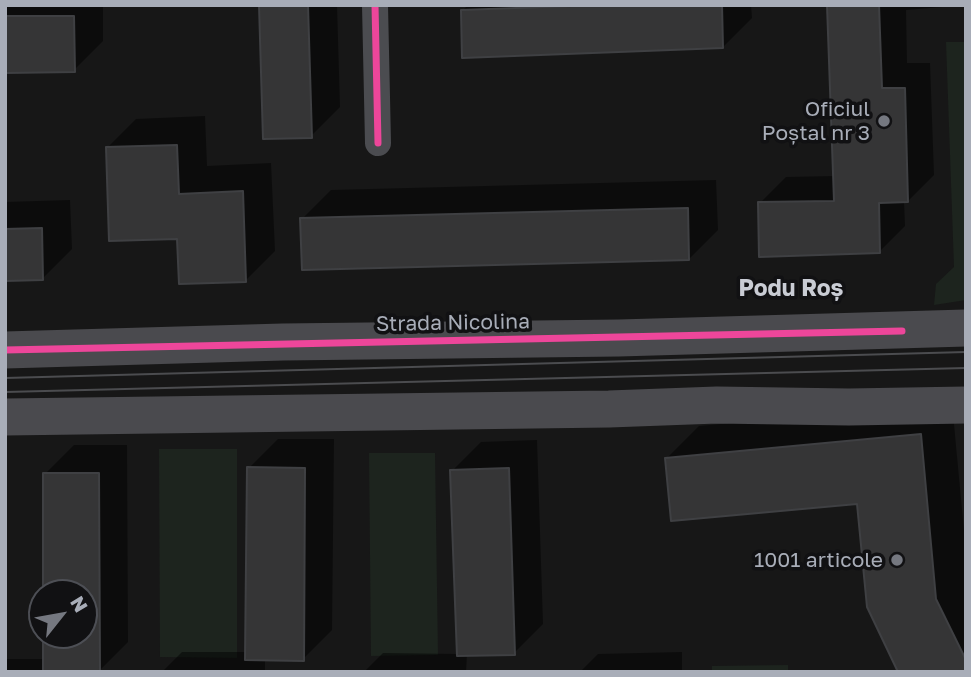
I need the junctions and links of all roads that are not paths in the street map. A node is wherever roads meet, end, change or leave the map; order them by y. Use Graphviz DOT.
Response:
graph roads {
  1 [pos="375,5"];
  2 [pos="378,143"];
  3 [pos="966,328"];
  4 [pos="5,350"];
  5 [pos="966,405"];
  6 [pos="5,417"];
  1 -- 2 [label="street"];
  3 -- 4 [label="main road, Strada Nicolina"];
  5 -- 6 [label="main road"];
}
